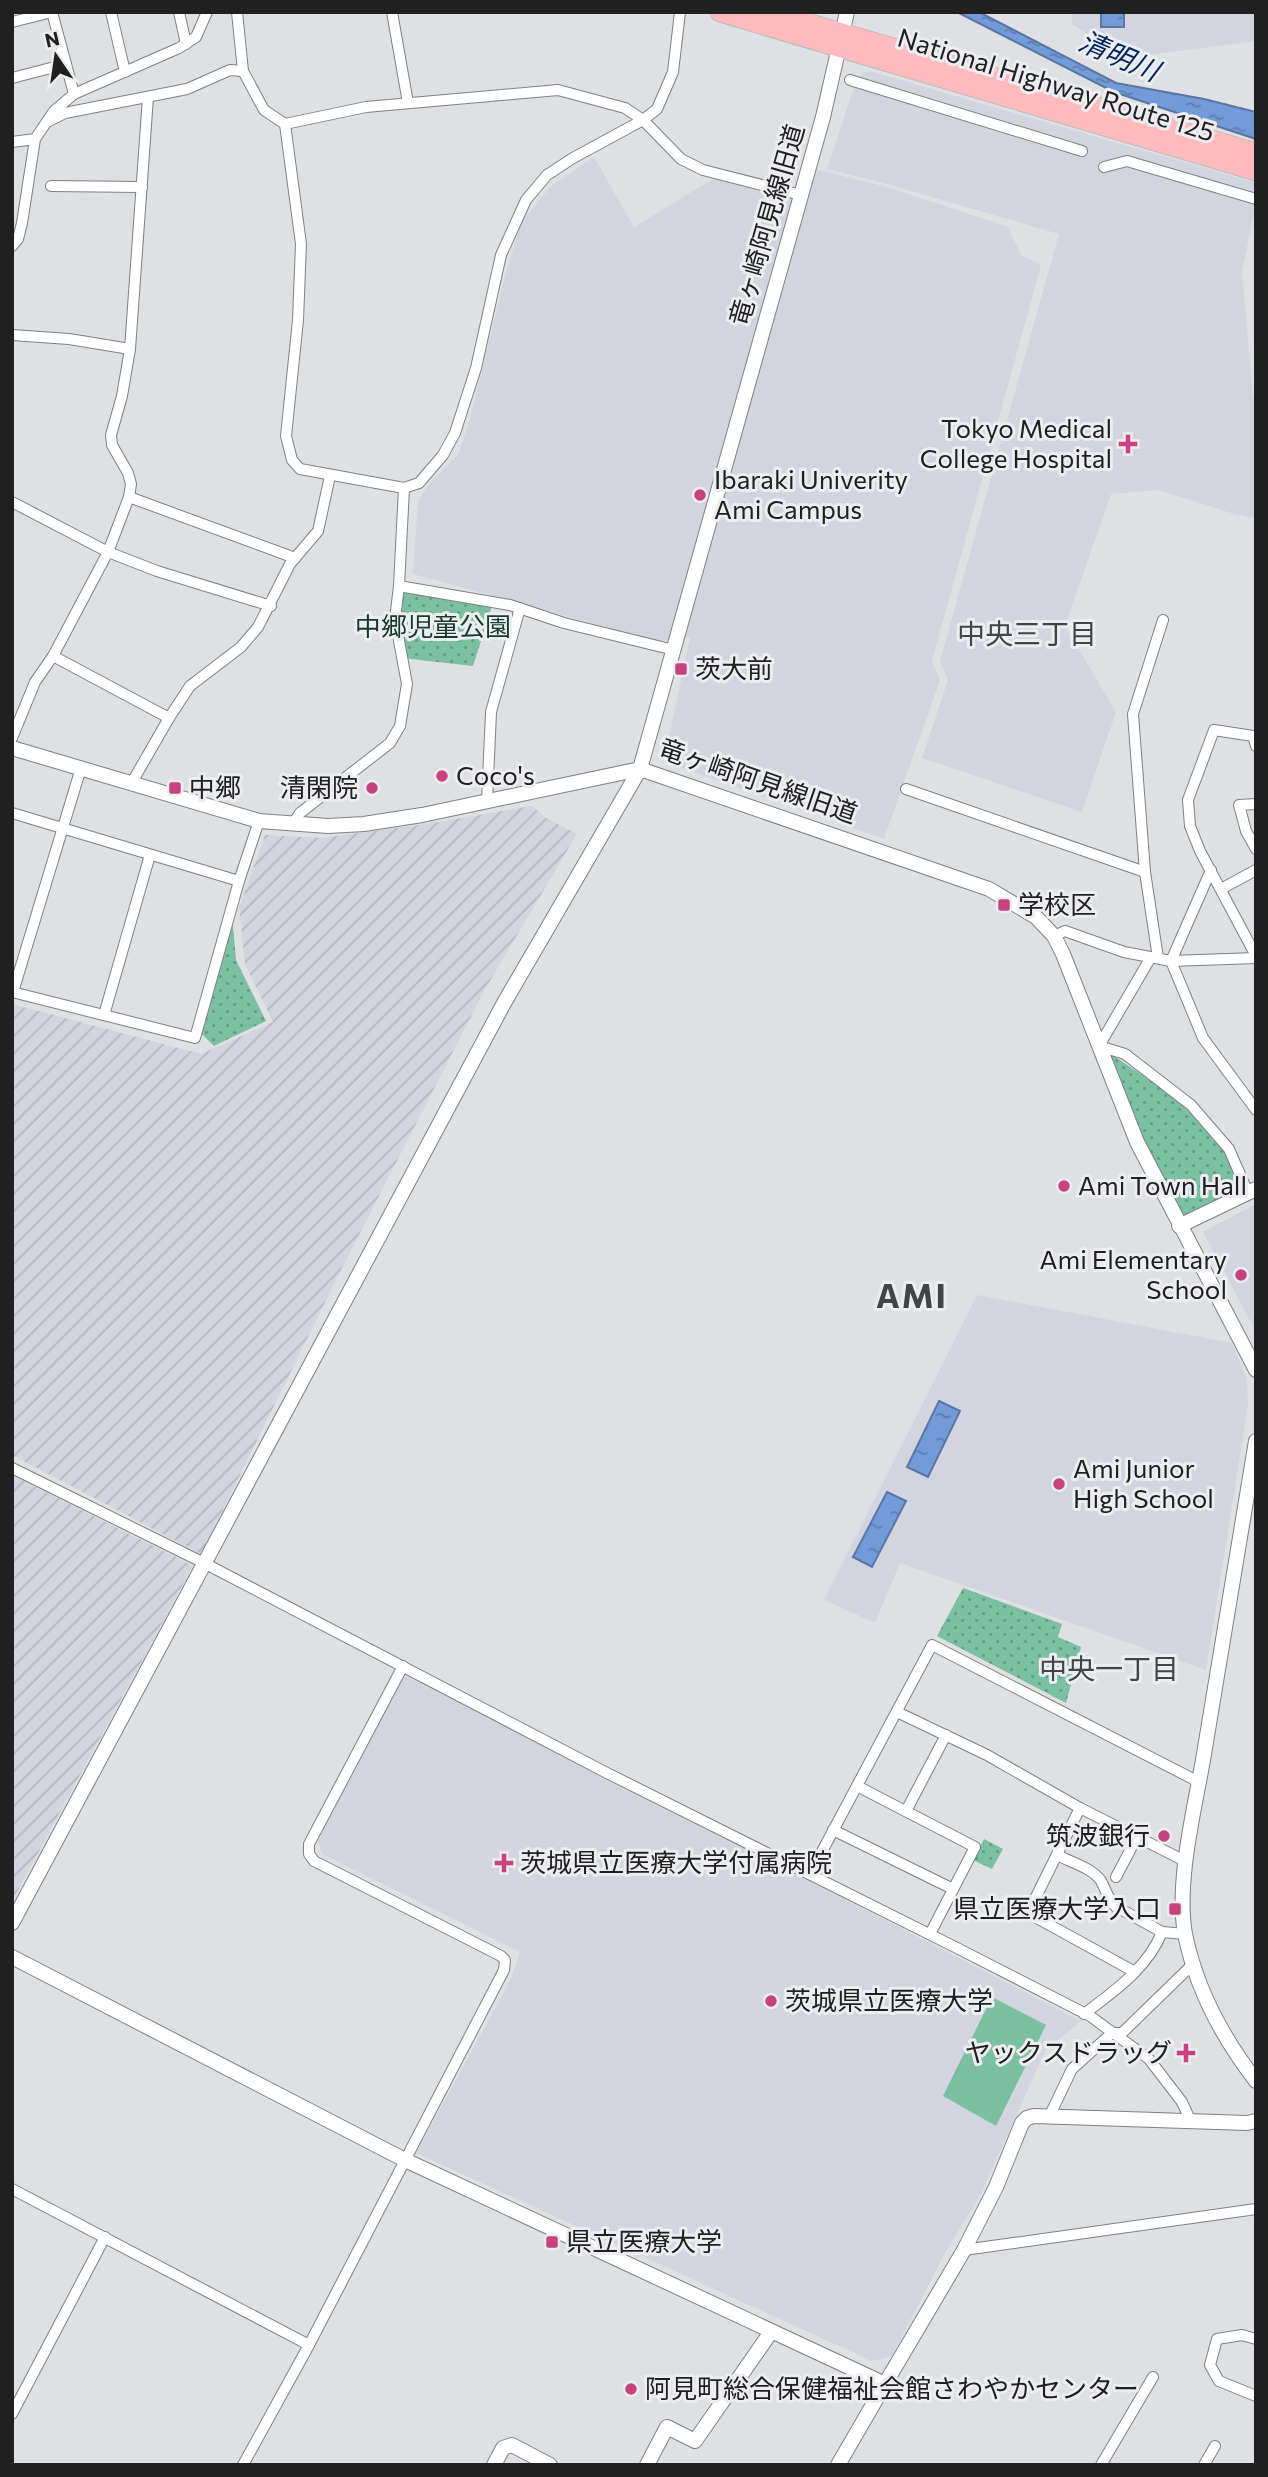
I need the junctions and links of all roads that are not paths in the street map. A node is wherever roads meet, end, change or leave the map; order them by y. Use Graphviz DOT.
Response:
graph roads {
  1 [pos="52,12"];
  2 [pos="111,12"];
  3 [pos="179,12"];
  4 [pos="207,12"];
  5 [pos="237,12"];
  6 [pos="391,12"];
  7 [pos="680,12"];
  8 [pos="720,12"];
  9 [pos="769,12"];
  10 [pos="847,12"];
  11 [pos="12,22"];
  12 [pos="842,41"];
  13 [pos="186,44"];
  14 [pos="66,64"];
  15 [pos="243,71"];
  16 [pos="125,72"];
  17 [pos="12,78"];
  18 [pos="850,80"];
  19 [pos="74,94"];
  20 [pos="149,97"];
  21 [pos="408,103"];
  22 [pos="643,120"];
  23 [pos="45,123"];
  24 [pos="285,124"];
  25 [pos="35,139"];
  26 [pos="12,142"];
  27 [pos="1082,151"];
  28 [pos="1256,153"];
  29 [pos="1104,167"];
  30 [pos="1256,171"];
  31 [pos="51,186"];
  32 [pos="142,187"];
  33 [pos="801,195"];
  34 [pos="1256,200"];
  35 [pos="12,246"];
  36 [pos="12,335"];
  37 [pos="130,349"];
  38 [pos="330,476"];
  39 [pos="404,488"];
  40 [pos="130,497"];
  41 [pos="12,502"];
  42 [pos="108,552"];
  43 [pos="295,558"];
  44 [pos="399,586"];
  45 [pos="271,606"];
  46 [pos="520,608"];
  47 [pos="1163,620"];
  48 [pos="674,650"];
  49 [pos="53,656"];
  50 [pos="169,718"];
  51 [pos="12,738"];
  52 [pos="1256,746"];
  53 [pos="12,748"];
  54 [pos="81,768"];
  55 [pos="640,769"];
  56 [pos="131,784"];
  57 [pos="906,789"];
  58 [pos="487,802"];
  59 [pos="1256,804"];
  60 [pos="12,813"];
  61 [pos="259,821"];
  62 [pos="293,824"];
  63 [pos="62,828"];
  64 [pos="1256,849"];
  65 [pos="150,855"];
  66 [pos="1211,870"];
  67 [pos="1256,870"];
  68 [pos="1145,872"];
  69 [pos="239,881"];
  70 [pos="1221,889"];
  71 [pos="1054,936"];
  72 [pos="1256,957"];
  73 [pos="1155,958"];
  74 [pos="1171,961"];
  75 [pos="13,992"];
  76 [pos="104,1015"];
  77 [pos="1099,1046"];
  78 [pos="1256,1110"];
  79 [pos="1252,1191"];
  80 [pos="1180,1226"];
  81 [pos="1256,1370"];
  82 [pos="1256,1441"];
  83 [pos="12,1468"];
  84 [pos="204,1563"];
  85 [pos="404,1666"];
  86 [pos="898,1712"];
  87 [pos="946,1735"];
  88 [pos="1199,1782"];
  89 [pos="857,1786"];
  90 [pos="1080,1808"];
  91 [pos="906,1811"];
  92 [pos="833,1830"];
  93 [pos="1137,1837"];
  94 [pos="1057,1855"];
  95 [pos="1186,1862"];
  96 [pos="810,1874"];
  97 [pos="1116,1877"];
  98 [pos="953,1889"];
  99 [pos="12,1923"];
  100 [pos="1162,1932"];
  101 [pos="930,1934"];
  102 [pos="1185,1934"];
  103 [pos="12,1957"];
  104 [pos="1193,1964"];
  105 [pos="1135,1972"];
  106 [pos="1084,2014"];
  107 [pos="1112,2033"];
  108 [pos="1256,2081"];
  109 [pos="1049,2117"];
  110 [pos="1256,2121"];
  111 [pos="1191,2122"];
  112 [pos="405,2160"];
  113 [pos="12,2189"];
  114 [pos="1256,2209"];
  115 [pos="105,2237"];
  116 [pos="964,2250"];
  117 [pos="771,2332"];
  118 [pos="1256,2339"];
  119 [pos="309,2345"];
  120 [pos="1153,2377"];
  121 [pos="885,2384"];
  122 [pos="1256,2396"];
  123 [pos="12,2414"];
  124 [pos="1215,2446"];
  125 [pos="243,2465"];
  126 [pos="494,2465"];
  127 [pos="551,2465"];
  128 [pos="647,2465"];
  129 [pos="838,2465"];
  130 [pos="1101,2465"];
  131 [pos="1205,2465"];
  1 -- 11 [label="street"];
  1 -- 14 [label="street"];
  2 -- 16 [label="street"];
  3 -- 13 [label="street"];
  4 -- 13 [label="street"];
  5 -- 15 [label="street"];
  6 -- 21 [label="street"];
  7 -- 22 [label="street"];
  8 -- 12 [label="highway, National Highway Route 125"];
  9 -- 12 [label="highway, National Highway Route 125"];
  10 -- 12 [label="street, 竜ヶ崎阿見線旧道"];
  12 -- 28 [label="highway, National Highway Route 125"];
  12 -- 30 [label="highway, National Highway Route 125"];
  12 -- 33 [label="street, 竜ヶ崎阿見線旧道"];
  13 -- 16 [label="street"];
  14 -- 17 [label="street"];
  14 -- 19 [label="street"];
  15 -- 20 [label="street"];
  15 -- 24 [label="street"];
  16 -- 19 [label="street"];
  18 -- 27 [label="street"];
  19 -- 23 [label="street"];
  20 -- 23 [label="street"];
  20 -- 32 [label="street"];
  21 -- 22 [label="street"];
  21 -- 24 [label="street"];
  22 -- 33 [label="street"];
  22 -- 39 [label="street"];
  23 -- 25 [label="street"];
  24 -- 38 [label="street"];
  25 -- 26 [label="street"];
  25 -- 35 [label="street"];
  29 -- 34 [label="street"];
  31 -- 32 [label="street"];
  32 -- 37 [label="street"];
  33 -- 48 [label="street, 竜ヶ崎阿見線旧道"];
  36 -- 37 [label="street"];
  37 -- 40 [label="street"];
  38 -- 39 [label="street"];
  38 -- 43 [label="street"];
  39 -- 44 [label="street"];
  40 -- 42 [label="street"];
  40 -- 43 [label="street"];
  41 -- 42 [label="street"];
  42 -- 45 [label="street"];
  42 -- 49 [label="street"];
  43 -- 45 [label="street"];
  44 -- 46 [label="street"];
  44 -- 62 [label="street"];
  45 -- 50 [label="street"];
  46 -- 48 [label="street"];
  46 -- 58 [label="street"];
  47 -- 68 [label="street"];
  48 -- 55 [label="street, 竜ヶ崎阿見線旧道"];
  49 -- 50 [label="street"];
  49 -- 51 [label="street"];
  50 -- 56 [label="street"];
  52 -- 66 [label="street"];
  53 -- 54 [label="street"];
  54 -- 56 [label="street"];
  54 -- 63 [label="street"];
  55 -- 58 [label="street"];
  55 -- 71 [label="street, 竜ヶ崎阿見線旧道"];
  55 -- 84 [label="street"];
  56 -- 61 [label="street"];
  57 -- 68 [label="street"];
  58 -- 62 [label="street"];
  59 -- 64 [label="street"];
  60 -- 63 [label="street"];
  61 -- 62 [label="street"];
  61 -- 69 [label="street"];
  63 -- 65 [label="street"];
  63 -- 75 [label="street"];
  65 -- 69 [label="street"];
  65 -- 76 [label="street"];
  66 -- 70 [label="street"];
  66 -- 74 [label="street"];
  67 -- 70 [label="street"];
  68 -- 73 [label="street"];
  69 -- 76 [label="street"];
  70 -- 72 [label="street"];
  71 -- 73 [label="street"];
  71 -- 77 [label="street, 竜ヶ崎阿見線旧道"];
  72 -- 74 [label="street"];
  73 -- 74 [label="street"];
  73 -- 77 [label="street"];
  74 -- 78 [label="street"];
  75 -- 76 [label="street"];
  77 -- 79 [label="street"];
  77 -- 80 [label="street, 竜ヶ崎阿見線旧道"];
  79 -- 80 [label="street"];
  80 -- 81 [label="street, 竜ヶ崎阿見線旧道"];
  82 -- 88 [label="street"];
  83 -- 84 [label="street"];
  84 -- 85 [label="street"];
  84 -- 99 [label="street"];
  85 -- 96 [label="street"];
  85 -- 112 [label="street"];
  86 -- 87 [label="street"];
  86 -- 88 [label="street"];
  86 -- 89 [label="street"];
  87 -- 90 [label="street"];
  87 -- 91 [label="street"];
  88 -- 95 [label="street"];
  89 -- 91 [label="street"];
  89 -- 92 [label="street"];
  90 -- 93 [label="street"];
  90 -- 94 [label="street"];
  91 -- 98 [label="street"];
  92 -- 96 [label="street"];
  92 -- 98 [label="street"];
  93 -- 95 [label="street"];
  93 -- 97 [label="street"];
  94 -- 100 [label="street"];
  94 -- 105 [label="street"];
  95 -- 102 [label="street"];
  96 -- 101 [label="street"];
  98 -- 101 [label="street"];
  100 -- 102 [label="street"];
  100 -- 105 [label="street"];
  101 -- 106 [label="street"];
  102 -- 104 [label="street"];
  103 -- 112 [label="street"];
  104 -- 107 [label="street"];
  104 -- 108 [label="street"];
  105 -- 106 [label="street"];
  106 -- 107 [label="street"];
  107 -- 109 [label="street"];
  107 -- 111 [label="street"];
  109 -- 111 [label="street"];
  109 -- 116 [label="street"];
  110 -- 111 [label="street"];
  112 -- 117 [label="street"];
  112 -- 119 [label="street"];
  113 -- 115 [label="street"];
  114 -- 116 [label="street"];
  115 -- 119 [label="street"];
  115 -- 123 [label="street"];
  116 -- 121 [label="street"];
  117 -- 121 [label="street"];
  117 -- 128 [label="street"];
  118 -- 122 [label="street"];
  119 -- 125 [label="street"];
  120 -- 130 [label="street"];
  121 -- 129 [label="street"];
  124 -- 131 [label="street"];
  126 -- 127 [label="street"];
}
